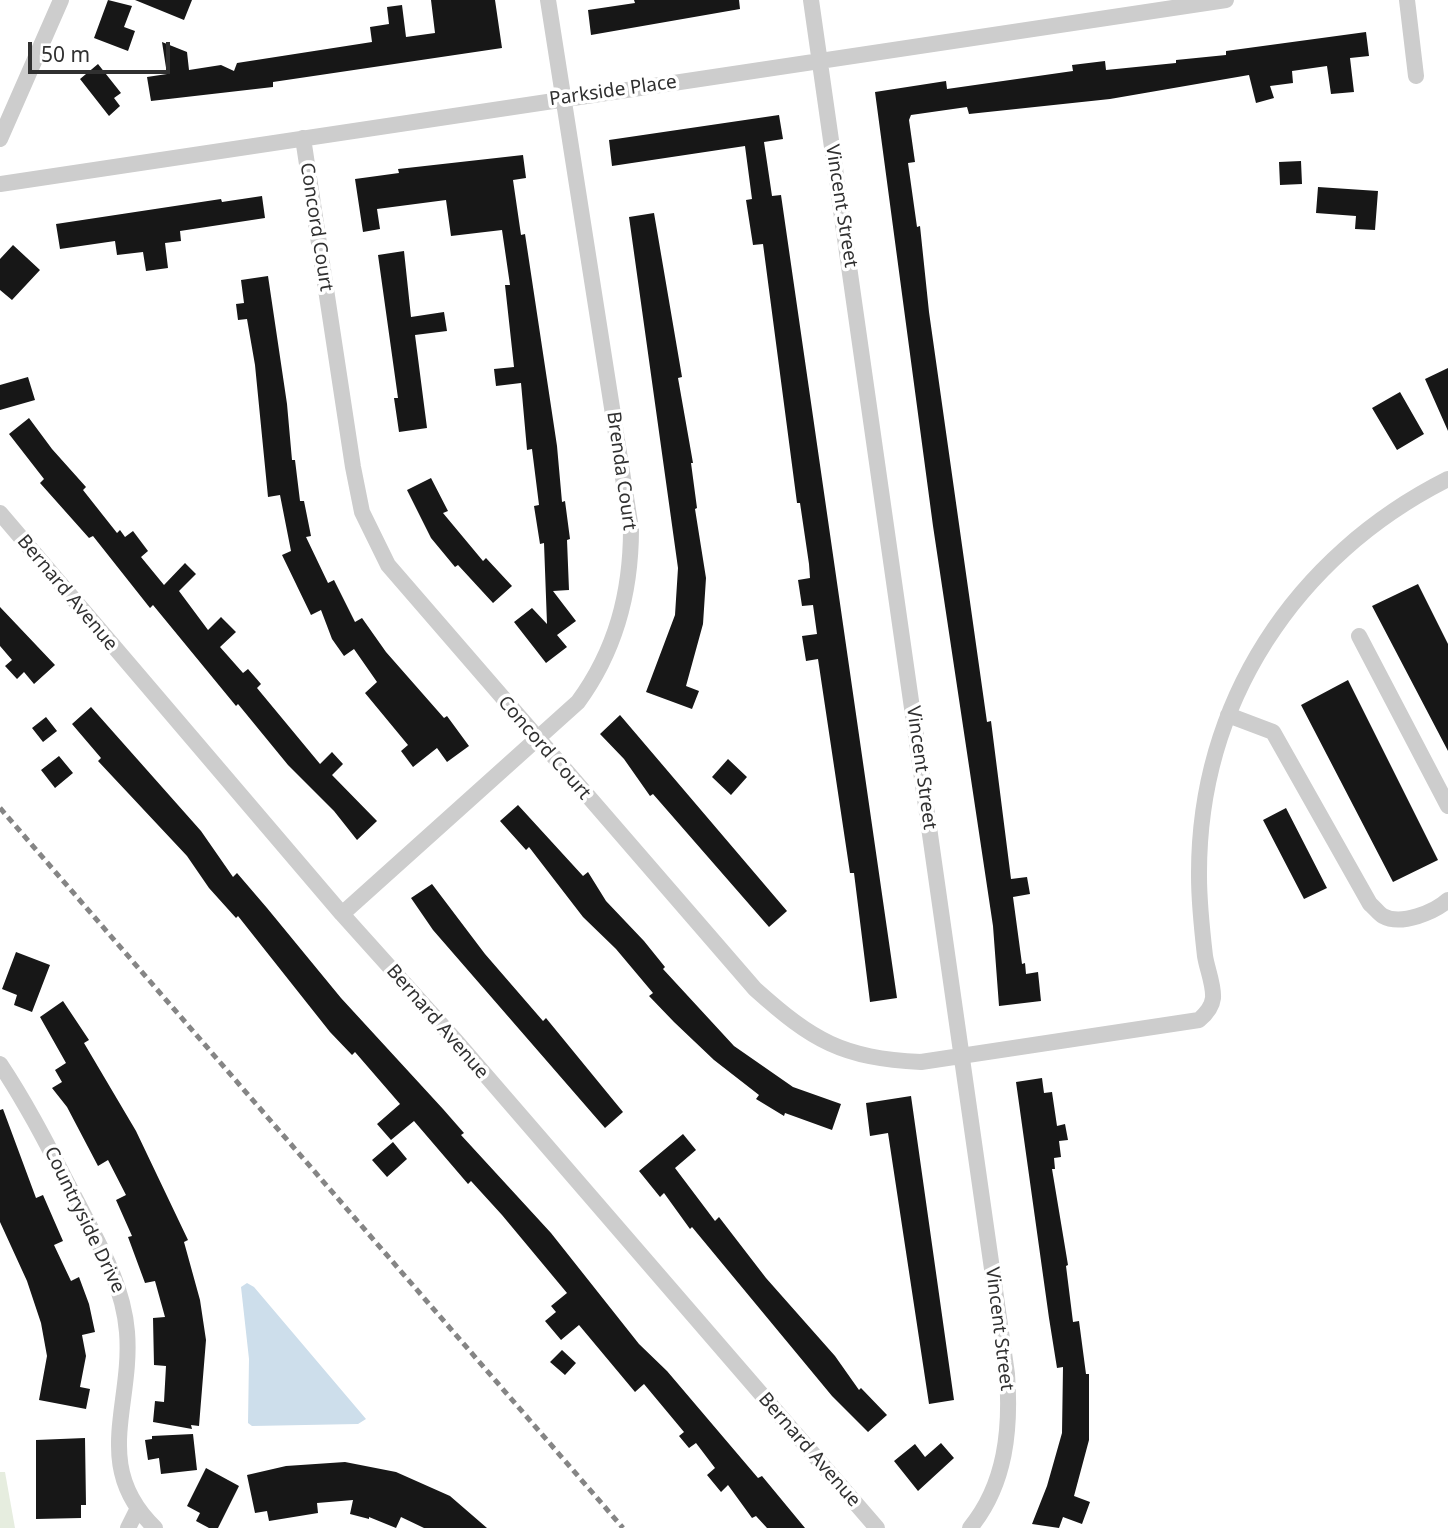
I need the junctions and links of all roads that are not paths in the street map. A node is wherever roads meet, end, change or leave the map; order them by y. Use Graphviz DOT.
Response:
graph roads {
  1 [pos="61,0"];
  2 [pos="548,0"];
  3 [pos="811,0"];
  4 [pos="1097,0"];
  5 [pos="1226,0"];
  6 [pos="1407,0"];
  7 [pos="1099,17"];
  8 [pos="819,61"];
  9 [pos="1416,76"];
  10 [pos="563,97"];
  11 [pos="303,138"];
  12 [pos="0,139"];
  13 [pos="0,184"];
  14 [pos="1448,479"];
  15 [pos="0,513"];
  16 [pos="1359,636"];
  17 [pos="1228,715"];
  18 [pos="538,740"];
  19 [pos="1448,806"];
  20 [pos="1448,900"];
  21 [pos="342,914"];
  22 [pos="961,1057"];
  23 [pos="0,1064"];
  24 [pos="137,1510"];
  25 [pos="128,1528"];
  26 [pos="155,1528"];
  27 [pos="877,1528"];
  28 [pos="970,1528"];
  1 -- 12 [label="street"];
  2 -- 10 [label="street, Brenda Court"];
  3 -- 8 [label="street, Vincent Street"];
  4 -- 7 [label="street"];
  5 -- 7 [label="street, Parkside Place"];
  6 -- 9 [label="street"];
  7 -- 8 [label="street, Parkside Place"];
  8 -- 10 [label="street, Parkside Place"];
  8 -- 22 [label="street, Vincent Street"];
  10 -- 11 [label="street, Parkside Place"];
  10 -- 18 [label="street, Brenda Court"];
  11 -- 13 [label="street, Parkside Place"];
  11 -- 18 [label="street, Concord Court"];
  14 -- 17 [label="street"];
  15 -- 21 [label="street, Bernard Avenue"];
  16 -- 19 [label="street"];
  17 -- 20 [label="street"];
  17 -- 22 [label="street, Concord Court"];
  18 -- 21 [label="street, Brenda Court"];
  18 -- 22 [label="street, Concord Court"];
  21 -- 27 [label="street, Bernard Avenue"];
  22 -- 28 [label="street, Vincent Street"];
  23 -- 24 [label="street, Countryside Drive"];
  24 -- 25 [label="street"];
  24 -- 26 [label="street, Countryside Drive"];
}
